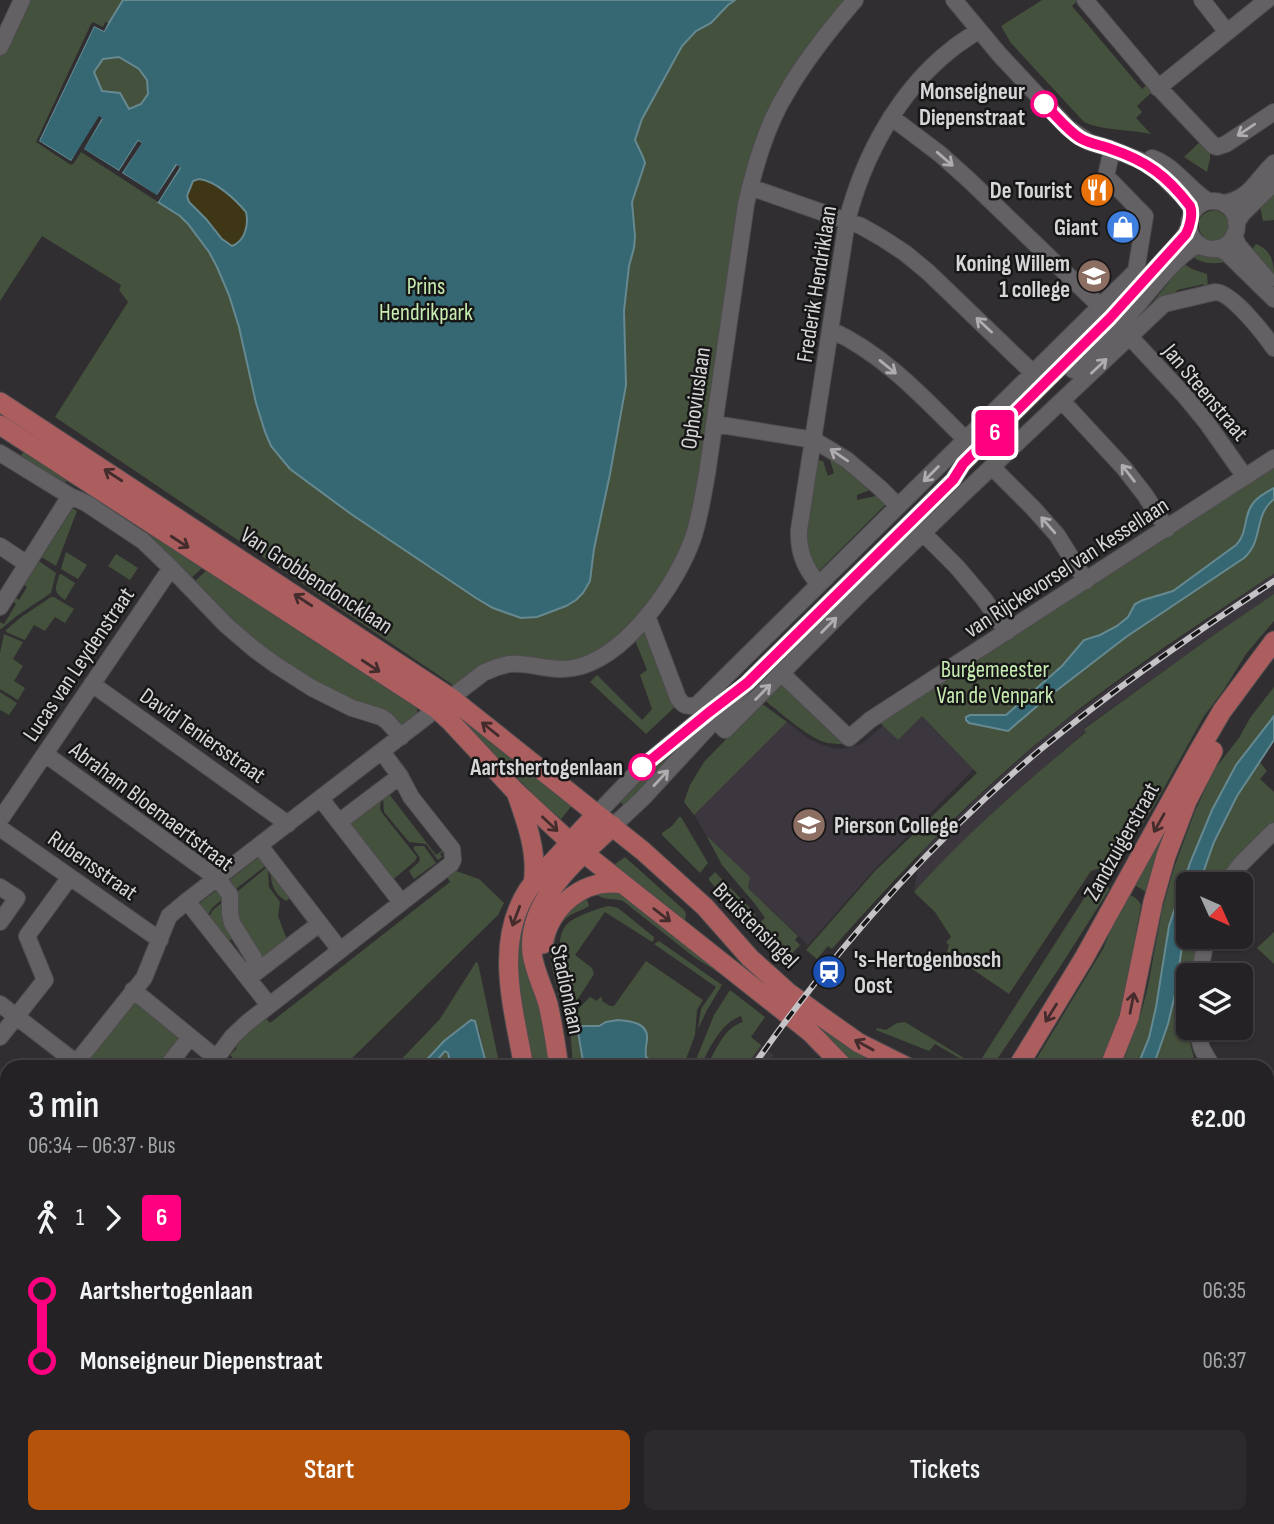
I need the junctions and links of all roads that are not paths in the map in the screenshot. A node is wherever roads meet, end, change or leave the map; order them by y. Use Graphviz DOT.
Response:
graph roads {
  1 [pos="22,0"];
  2 [pos="855,0"];
  3 [pos="954,0"];
  4 [pos="1085,0"];
  5 [pos="1202,0"];
  6 [pos="1267,0"];
  7 [pos="979,30"];
  8 [pos="1227,32"];
  9 [pos="0,47"];
  10 [pos="1158,88"];
  11 [pos="1274,112"];
  12 [pos="891,117"];
  13 [pos="1112,149"];
  14 [pos="1274,163"];
  15 [pos="1274,183"];
  16 [pos="750,187"];
  17 [pos="1216,202"];
  18 [pos="1191,220"];
  19 [pos="847,221"];
  20 [pos="1235,229"];
  21 [pos="1199,244"];
  22 [pos="1218,248"];
  23 [pos="1274,287"];
  24 [pos="1274,299"];
  25 [pos="1100,306"];
  26 [pos="831,330"];
  27 [pos="1130,337"];
  28 [pos="1272,341"];
  29 [pos="1077,366"];
  30 [pos="1033,373"];
  31 [pos="1077,387"];
  32 [pos="1062,401"];
  33 [pos="0,402"];
  34 [pos="715,424"];
  35 [pos="0,425"];
  36 [pos="965,439"];
  37 [pos="814,440"];
  38 [pos="0,453"];
  39 [pos="1274,458"];
  40 [pos="992,467"];
  41 [pos="1245,477"];
  42 [pos="953,480"];
  43 [pos="69,496"];
  44 [pos="898,506"];
  45 [pos="1167,529"];
  46 [pos="923,533"];
  47 [pos="0,546"];
  48 [pos="27,564"];
  49 [pos="171,568"];
  50 [pos="1086,581"];
  51 [pos="819,584"];
  52 [pos="0,607"];
  53 [pos="647,616"];
  54 [pos="1007,632"];
  55 [pos="1274,641"];
  56 [pos="1274,662"];
  57 [pos="781,673"];
  58 [pos="747,683"];
  59 [pos="92,684"];
  60 [pos="444,703"];
  61 [pos="715,720"];
  62 [pos="401,737"];
  63 [pos="382,752"];
  64 [pos="45,754"];
  65 [pos="400,776"];
  66 [pos="515,791"];
  67 [pos="320,799"];
  68 [pos="605,820"];
  69 [pos="339,822"];
  70 [pos="288,824"];
  71 [pos="1,829"];
  72 [pos="1274,831"];
  73 [pos="260,846"];
  74 [pos="577,848"];
  75 [pos="1235,872"];
  76 [pos="69,877"];
  77 [pos="218,878"];
  78 [pos="533,884"];
  79 [pos="623,884"];
  80 [pos="0,887"];
  81 [pos="187,901"];
  82 [pos="401,902"];
  83 [pos="0,922"];
  84 [pos="319,924"];
  85 [pos="160,940"];
  86 [pos="340,950"];
  87 [pos="252,976"];
  88 [pos="539,976"];
  89 [pos="134,990"];
  90 [pos="0,1004"];
  91 [pos="269,1005"];
  92 [pos="17,1016"];
  93 [pos="0,1037"];
  94 [pos="190,1037"];
  95 [pos="1200,1040"];
  96 [pos="70,1060"];
  97 [pos="82,1060"];
  98 [pos="172,1060"];
  99 [pos="210,1060"];
  100 [pos="215,1060"];
  101 [pos="523,1060"];
  102 [pos="558,1060"];
  103 [pos="837,1060"];
  104 [pos="894,1060"];
  105 [pos="1022,1060"];
  106 [pos="1113,1060"];
  107 [pos="1208,1060"];
  1 -- 9 [label="street"];
  2 -- 16 [label="street, Ophoviuslaan"];
  3 -- 7 [label="street"];
  4 -- 10 [label="street"];
  5 -- 8 [label="street"];
  6 -- 8 [label="street"];
  7 -- 12 [label="street, Frederik Hendriklaan"];
  7 -- 13 [label="street"];
  8 -- 10 [label="street"];
  11 -- 10 [label="street, one-way"];
  12 -- 19 [label="street, Frederik Hendriklaan"];
  12 -- 25 [label="street, one-way"];
  13 -- 17 [label="street"];
  13 -- 18 [label="street"];
  13 -- 25 [label="street"];
  14 -- 17 [label="street"];
  15 -- 20 [label="street"];
  16 -- 19 [label="street"];
  16 -- 34 [label="street, Ophoviuslaan"];
  17 -- 18 [label="street"];
  17 -- 20 [label="street"];
  18 -- 21 [label="street"];
  18 -- 42 [label="street"];
  19 -- 26 [label="street, Frederik Hendriklaan"];
  30 -- 19 [label="street, one-way"];
  20 -- 22 [label="street"];
  20 -- 23 [label="street"];
  21 -- 22 [label="street"];
  21 -- 29 [label="street"];
  22 -- 24 [label="street"];
  25 -- 30 [label="street"];
  26 -- 36 [label="street, one-way"];
  26 -- 37 [label="street, Frederik Hendriklaan"];
  27 -- 28 [label="street"];
  31 -- 27 [label="street, one-way"];
  27 -- 41 [label="street, Jan Steenstraat"];
  29 -- 31 [label="street"];
  29 -- 42 [label="street"];
  30 -- 36 [label="street"];
  31 -- 32 [label="street"];
  32 -- 40 [label="street"];
  45 -- 32 [label="street, one-way"];
  60 -- 33 [label="main road, Van Grobbendoncklaan, one-way"];
  34 -- 37 [label="street"];
  34 -- 53 [label="street, Ophoviuslaan"];
  35 -- 60 [label="main road, Van Grobbendoncklaan, one-way"];
  36 -- 44 [label="street, one-way"];
  44 -- 37 [label="street, one-way"];
  37 -- 51 [label="street, Frederik Hendriklaan"];
  38 -- 43 [label="street"];
  39 -- 41 [label="street, van Rijckevorsel van Kessellaan"];
  40 -- 46 [label="street"];
  50 -- 40 [label="street, one-way"];
  41 -- 45 [label="street, van Rijckevorsel van Kessellaan"];
  42 -- 58 [label="street"];
  43 -- 48 [label="street"];
  43 -- 49 [label="street"];
  44 -- 51 [label="street"];
  45 -- 50 [label="street, van Rijckevorsel van Kessellaan"];
  46 -- 54 [label="street"];
  57 -- 46 [label="street, one-way"];
  47 -- 48 [label="street"];
  48 -- 52 [label="street"];
  49 -- 59 [label="street, Lucas van Leydenstraat"];
  49 -- 62 [label="street"];
  50 -- 54 [label="street, van Rijckevorsel van Kessellaan"];
  51 -- 53 [label="street"];
  53 -- 60 [label="street, Ophoviuslaan"];
  54 -- 57 [label="street, van Rijckevorsel van Kessellaan"];
  55 -- 105 [label="main road, Zandzuigerstraat, one-way"];
  106 -- 56 [label="main road, Zandzuigerstraat, one-way"];
  61 -- 57 [label="street, one-way"];
  58 -- 61 [label="street"];
  58 -- 68 [label="street"];
  59 -- 64 [label="street, Lucas van Leydenstraat"];
  59 -- 70 [label="street, David Teniersstraat"];
  60 -- 62 [label="street, Ophoviuslaan"];
  60 -- 66 [label="main road, Van Grobbendoncklaan"];
  68 -- 60 [label="main road, Van Grobbendoncklaan, one-way"];
  68 -- 61 [label="street, one-way"];
  62 -- 63 [label="street, Ophoviuslaan"];
  63 -- 65 [label="street"];
  63 -- 67 [label="street, Ophoviuslaan"];
  64 -- 71 [label="street, Lucas van Leydenstraat"];
  64 -- 77 [label="street, Abraham Bloemaertstraat"];
  65 -- 69 [label="street"];
  65 -- 82 [label="street"];
  66 -- 74 [label="main road, Van Grobbendoncklaan, one-way"];
  66 -- 78 [label="main road"];
  67 -- 69 [label="street"];
  67 -- 70 [label="street, Ophoviuslaan"];
  68 -- 74 [label="main road"];
  104 -- 68 [label="main road, Bruistensingel, one-way"];
  69 -- 82 [label="street"];
  70 -- 73 [label="street, Ophoviuslaan"];
  71 -- 76 [label="street, Rubensstraat"];
  72 -- 75 [label="street"];
  73 -- 77 [label="street, Ophoviuslaan"];
  73 -- 84 [label="street"];
  74 -- 78 [label="main road"];
  74 -- 79 [label="main road, Bruistensingel"];
  74 -- 88 [label="main road, Stadionlaan"];
  76 -- 85 [label="street, Rubensstraat"];
  76 -- 92 [label="street"];
  77 -- 81 [label="street, Ophoviuslaan"];
  77 -- 87 [label="street, Abraham Bloemaertstraat"];
  78 -- 101 [label="main road, one-way"];
  79 -- 88 [label="main road"];
  79 -- 103 [label="main road, Bruistensingel, one-way"];
  80 -- 83 [label="street"];
  81 -- 85 [label="street, Ophoviuslaan"];
  81 -- 87 [label="street"];
  82 -- 86 [label="street"];
  84 -- 86 [label="street"];
  84 -- 87 [label="street"];
  85 -- 89 [label="street, Ophoviuslaan"];
  86 -- 91 [label="street"];
  87 -- 91 [label="street"];
  88 -- 102 [label="main road, Stadionlaan"];
  89 -- 94 [label="street"];
  89 -- 97 [label="street, Ophoviuslaan"];
  90 -- 92 [label="street"];
  91 -- 100 [label="street"];
  92 -- 93 [label="street"];
  92 -- 96 [label="street"];
  94 -- 98 [label="street"];
  94 -- 99 [label="street"];
  95 -- 107 [label="street"];
}
